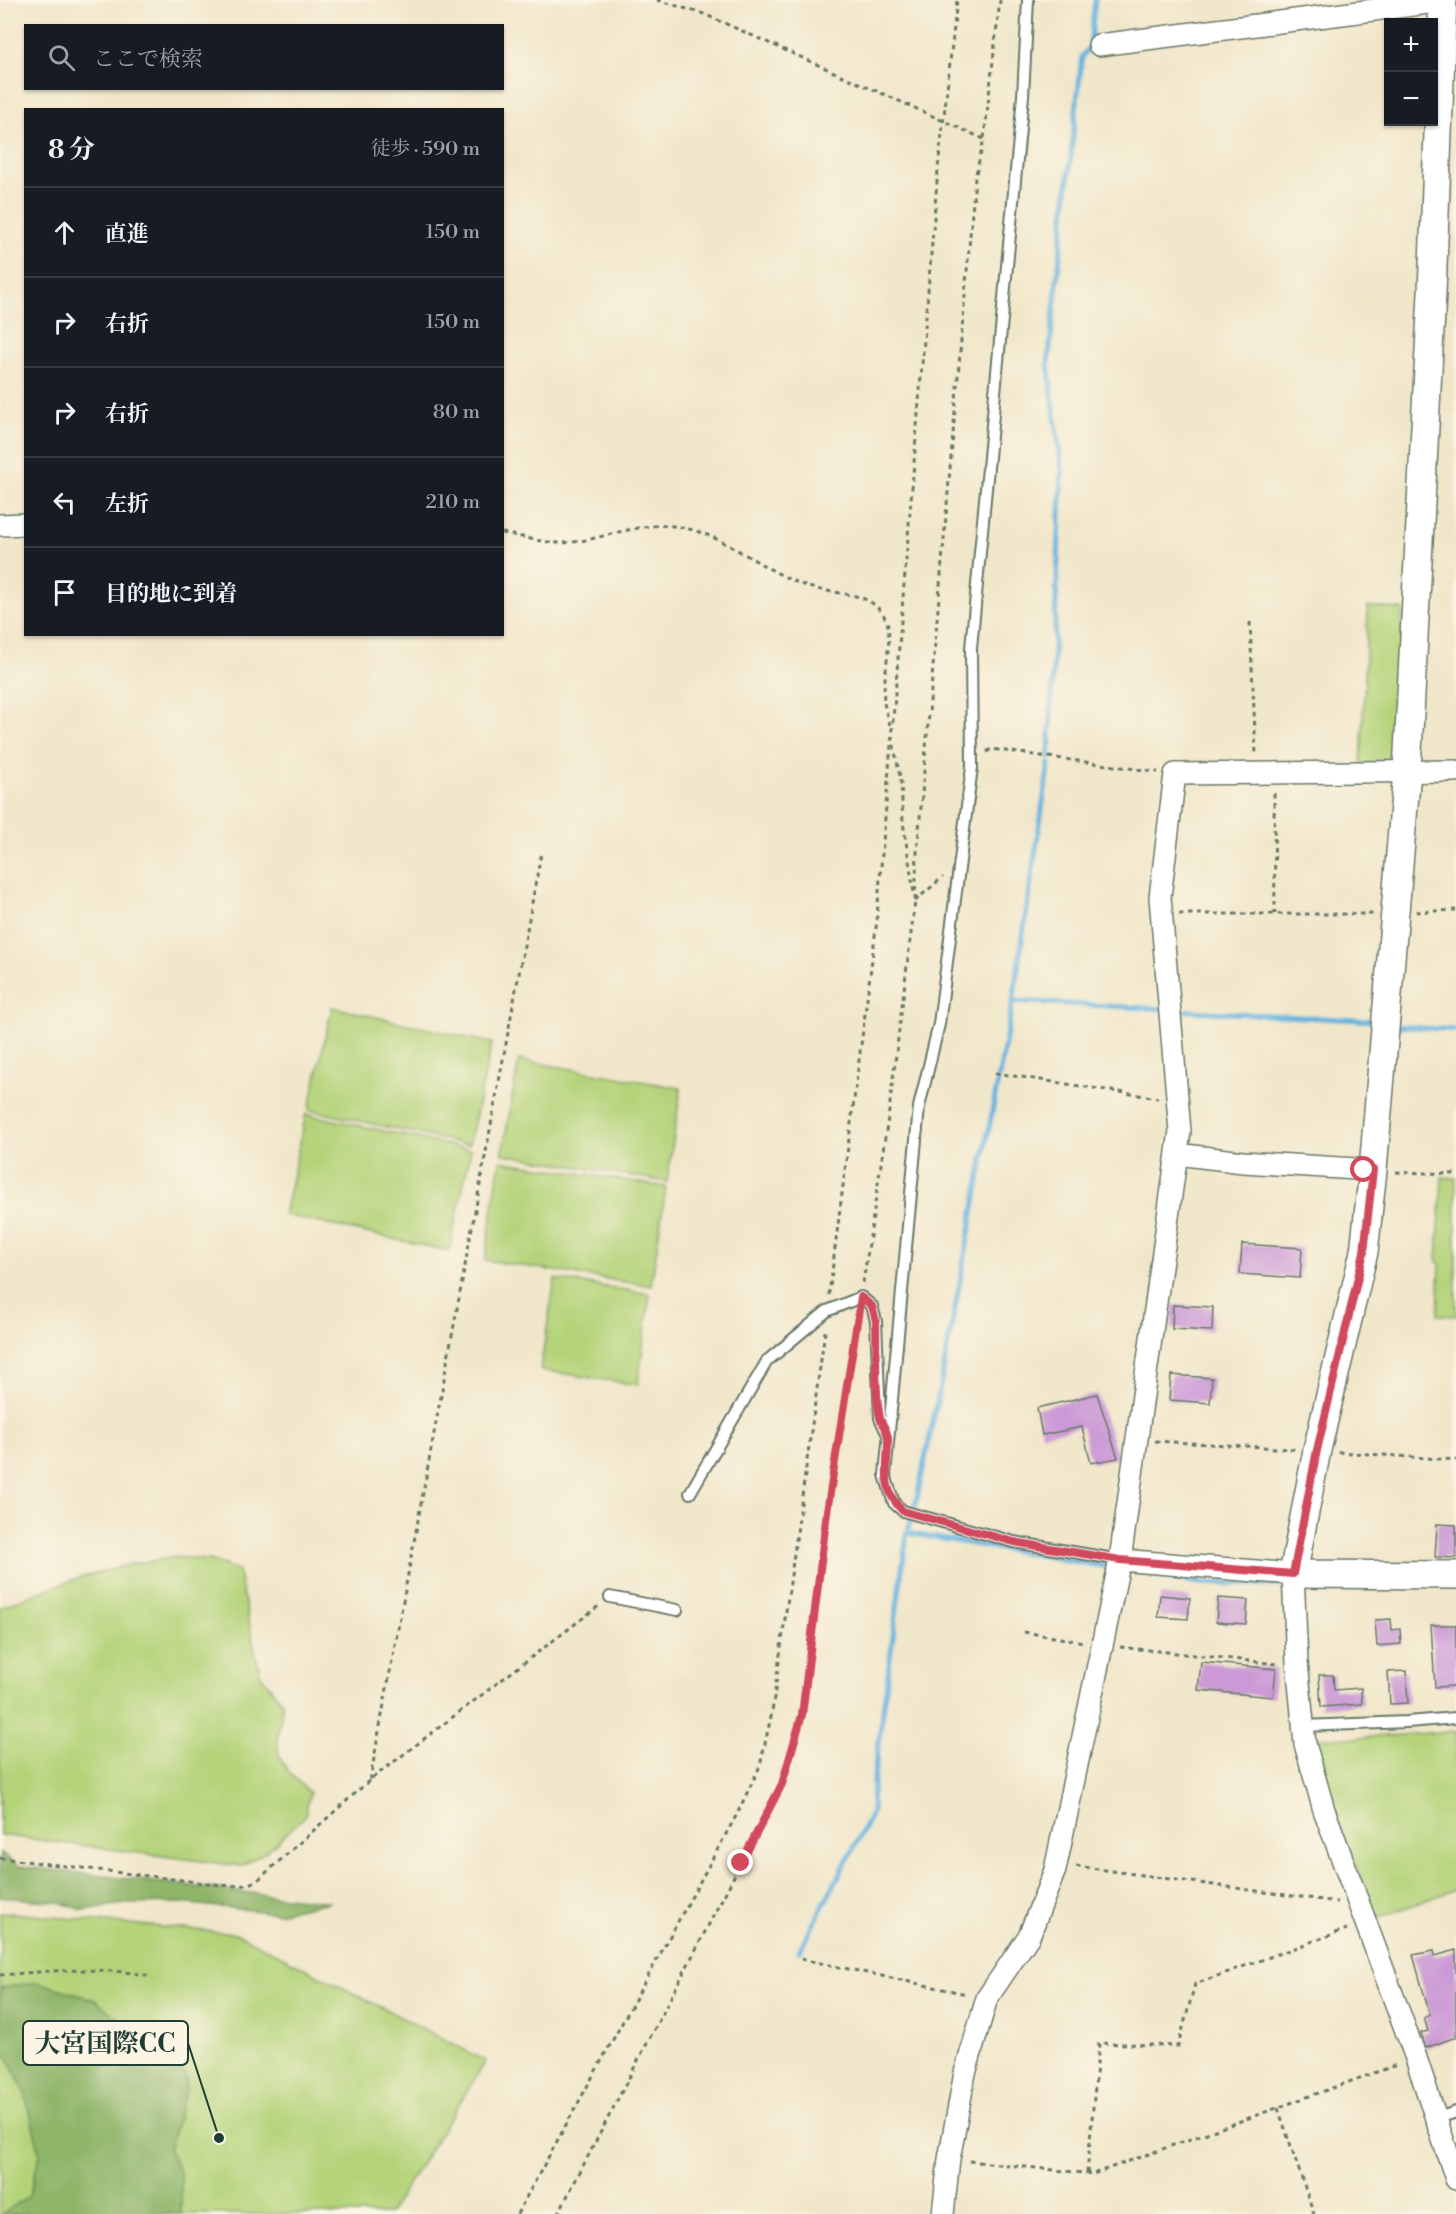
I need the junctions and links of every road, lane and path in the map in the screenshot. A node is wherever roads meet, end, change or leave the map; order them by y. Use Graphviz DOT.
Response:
graph roads {
  1 [pos="657,0"];
  2 [pos="957,0"];
  3 [pos="1000,0"];
  4 [pos="1028,0"];
  5 [pos="1446,0"];
  6 [pos="1099,45"];
  7 [pos="944,121"];
  8 [pos="984,139"];
  9 [pos="24,524"];
  10 [pos="0,525"];
  11 [pos="504,533"];
  12 [pos="1250,622"];
  13 [pos="892,733"];
  14 [pos="972,767"];
  15 [pos="1407,771"];
  16 [pos="1456,771"];
  17 [pos="1266,773"];
  18 [pos="1174,774"];
  19 [pos="541,854"];
  20 [pos="946,867"];
  21 [pos="915,901"];
  22 [pos="1456,910"];
  23 [pos="1275,914"];
  24 [pos="1394,914"];
  25 [pos="1162,915"];
  26 [pos="995,1073"];
  27 [pos="1177,1101"];
  28 [pos="1177,1154"];
  29 [pos="1373,1170"];
  30 [pos="1456,1174"];
  31 [pos="861,1297"];
  32 [pos="828,1311"];
  33 [pos="888,1436"];
  34 [pos="690,1492"];
  35 [pos="1120,1560"];
  36 [pos="1293,1574"];
  37 [pos="1456,1575"];
  38 [pos="610,1597"];
  39 [pos="677,1610"];
  40 [pos="1024,1632"];
  41 [pos="1102,1645"];
  42 [pos="1298,1666"];
  43 [pos="1456,1718"];
  44 [pos="1303,1726"];
  45 [pos="370,1780"];
  46 [pos="0,1858"];
  47 [pos="1056,1863"];
  48 [pos="1363,1914"];
  49 [pos="801,1959"];
  50 [pos="0,1975"];
  51 [pos="150,1976"];
  52 [pos="987,1998"];
  53 [pos="1416,2058"];
  54 [pos="1278,2108"];
  55 [pos="1456,2112"];
  56 [pos="1435,2119"];
  57 [pos="949,2159"];
  58 [pos="1087,2173"];
  59 [pos="1456,2179"];
  60 [pos="517,2214"];
  61 [pos="558,2214"];
  62 [pos="943,2214"];
  63 [pos="1314,2214"];
  1 -- 7 [label="path"];
  2 -- 7 [label="path"];
  3 -- 8 [label="path"];
  4 -- 14 [label="lane"];
  5 -- 6 [label="street"];
  5 -- 15 [label="street"];
  7 -- 8 [label="path"];
  7 -- 13 [label="path"];
  8 -- 21 [label="path"];
  9 -- 10 [label="street"];
  11 -- 13 [label="path"];
  12 -- 17 [label="path"];
  13 -- 21 [label="path"];
  13 -- 32 [label="path"];
  14 -- 18 [label="path"];
  14 -- 33 [label="lane"];
  15 -- 16 [label="street"];
  15 -- 17 [label="street"];
  15 -- 24 [label="street"];
  17 -- 18 [label="street"];
  17 -- 23 [label="path"];
  18 -- 25 [label="street"];
  19 -- 45 [label="path"];
  20 -- 21 [label="path"];
  21 -- 31 [label="path"];
  22 -- 24 [label="path"];
  23 -- 24 [label="path"];
  23 -- 25 [label="path"];
  24 -- 29 [label="street"];
  25 -- 27 [label="street"];
  26 -- 27 [label="path"];
  27 -- 28 [label="street"];
  28 -- 29 [label="street"];
  28 -- 35 [label="street"];
  29 -- 30 [label="path"];
  29 -- 36 [label="street"];
  31 -- 32 [label="lane"];
  31 -- 33 [label="lane"];
  31 -- 61 [label="path"];
  32 -- 34 [label="lane"];
  32 -- 60 [label="path"];
  33 -- 35 [label="lane"];
  35 -- 36 [label="street"];
  35 -- 41 [label="street"];
  36 -- 37 [label="street"];
  36 -- 42 [label="street"];
  38 -- 39 [label="lane"];
  38 -- 45 [label="path"];
  40 -- 41 [label="path"];
  41 -- 42 [label="path"];
  41 -- 47 [label="street"];
  42 -- 44 [label="street"];
  43 -- 44 [label="lane"];
  44 -- 48 [label="street"];
  45 -- 46 [label="path"];
  47 -- 48 [label="path"];
  47 -- 52 [label="street"];
  48 -- 53 [label="street"];
  48 -- 58 [label="path"];
  49 -- 52 [label="path"];
  50 -- 51 [label="path"];
  52 -- 57 [label="street"];
  53 -- 54 [label="path"];
  53 -- 56 [label="street"];
  54 -- 58 [label="path"];
  54 -- 63 [label="path"];
  55 -- 56 [label="lane"];
  56 -- 59 [label="street"];
  57 -- 58 [label="path"];
  57 -- 62 [label="street"];
}
